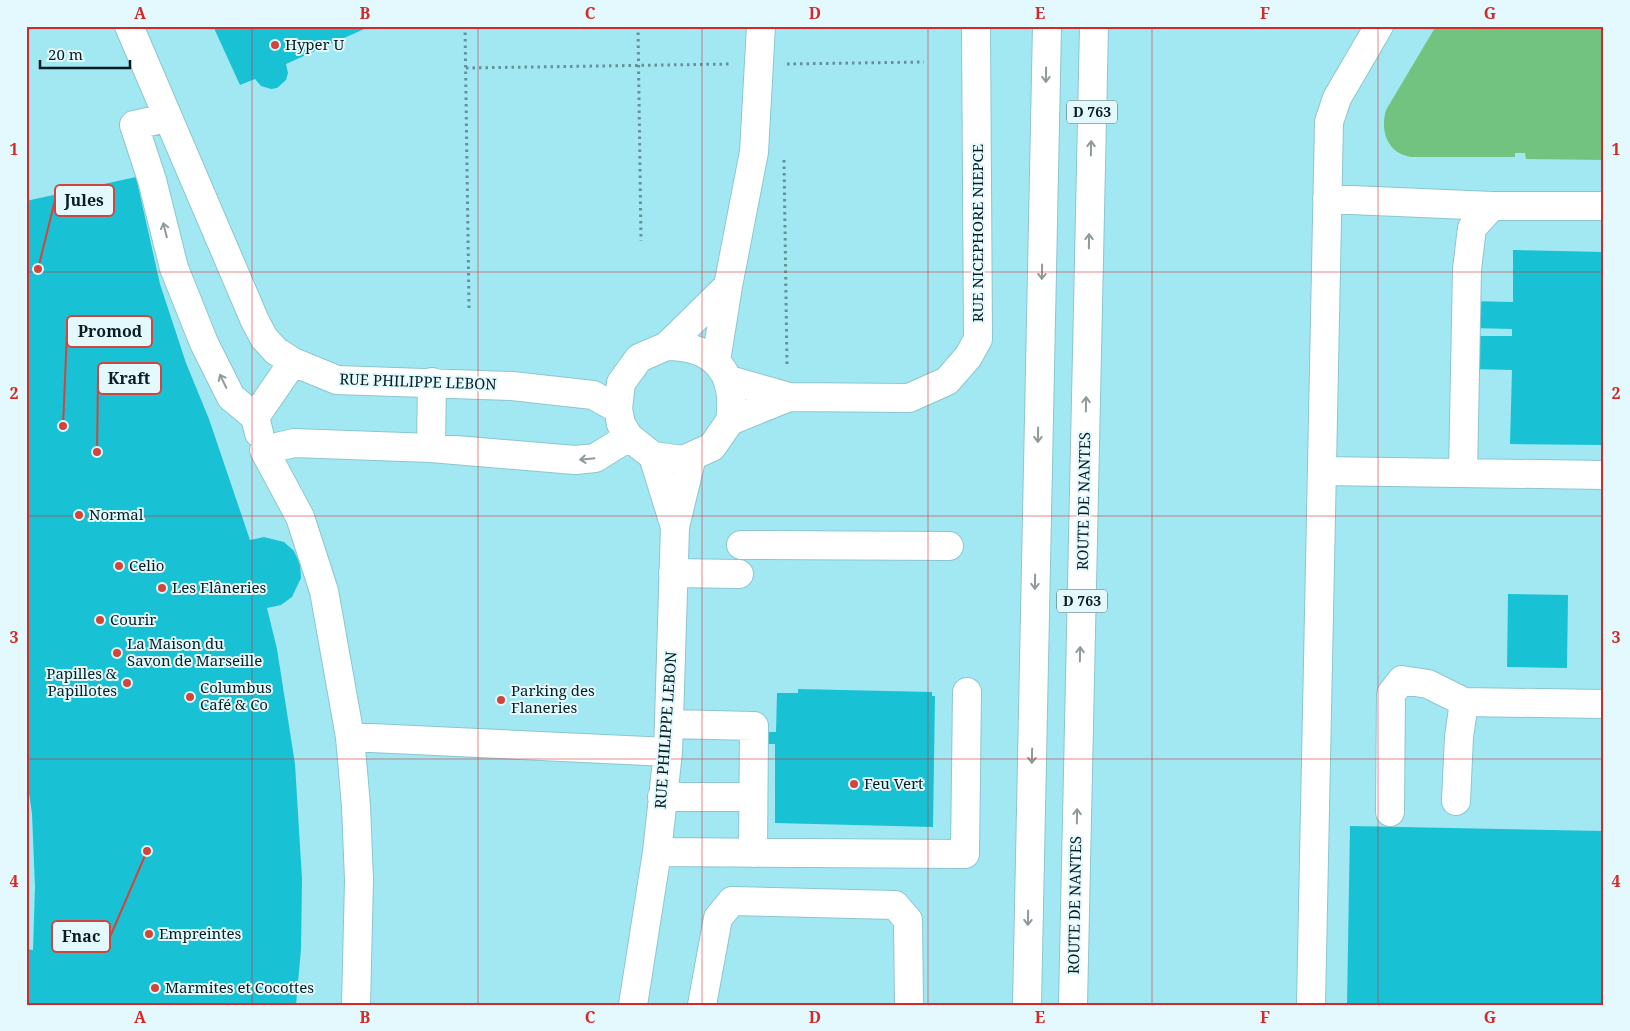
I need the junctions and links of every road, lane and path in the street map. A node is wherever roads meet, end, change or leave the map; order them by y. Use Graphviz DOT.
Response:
graph roads {
  1 [pos="129,26"];
  2 [pos="465,26"];
  3 [pos="638,26"];
  4 [pos="761,26"];
  5 [pos="976,26"];
  6 [pos="1047,26"];
  7 [pos="1094,26"];
  8 [pos="1380,26"];
  9 [pos="924,62"];
  10 [pos="760,64"];
  11 [pos="638,66"];
  12 [pos="466,68"];
  13 [pos="167,118"];
  14 [pos="784,152"];
  15 [pos="1327,199"];
  16 [pos="1492,206"];
  17 [pos="1604,206"];
  18 [pos="641,241"];
  19 [pos="728,286"];
  20 [pos="469,308"];
  21 [pos="667,346"];
  22 [pos="293,362"];
  23 [pos="722,371"];
  24 [pos="432,382"];
  25 [pos="788,384"];
  26 [pos="620,396"];
  27 [pos="255,417"];
  28 [pos="730,421"];
  29 [pos="629,437"];
  30 [pos="431,448"];
  31 [pos="264,450"];
  32 [pos="653,456"];
  33 [pos="688,458"];
  34 [pos="1322,471"];
  35 [pos="1463,474"];
  36 [pos="1604,475"];
  37 [pos="675,527"];
  38 [pos="740,545"];
  39 [pos="949,546"];
  40 [pos="673,573"];
  41 [pos="739,574"];
  42 [pos="967,692"];
  43 [pos="1464,702"];
  44 [pos="1604,704"];
  45 [pos="669,724"];
  46 [pos="350,737"];
  47 [pos="668,752"];
  48 [pos="662,797"];
  49 [pos="753,797"];
  50 [pos="1456,801"];
  51 [pos="1390,812"];
  52 [pos="658,852"];
  53 [pos="753,852"];
  54 [pos="356,1005"];
  55 [pos="633,1005"];
  56 [pos="702,1005"];
  57 [pos="909,1005"];
  58 [pos="1027,1005"];
  59 [pos="1073,1005"];
  60 [pos="1311,1005"];
  1 -- 13 [label="main road, RUE PHILIPPE LEBON"];
  2 -- 12 [label="path"];
  3 -- 11 [label="path"];
  4 -- 10 [label="main road"];
  5 -- 25 [label="main road, RUE NICEPHORE NIEPCE"];
  6 -- 58 [label="main road, D 763, one-way"];
  59 -- 7 [label="main road, ROUTE DE NANTES / D 763, one-way"];
  8 -- 15 [label="main road"];
  9 -- 10 [label="path"];
  10 -- 11 [label="path"];
  10 -- 19 [label="main road"];
  11 -- 12 [label="path"];
  11 -- 18 [label="path"];
  12 -- 20 [label="path"];
  13 -- 22 [label="main road, RUE PHILIPPE LEBON"];
  27 -- 13 [label="main road, one-way"];
  14 -- 25 [label="path"];
  15 -- 16 [label="main road"];
  15 -- 34 [label="main road"];
  16 -- 17 [label="main road"];
  16 -- 35 [label="main road"];
  19 -- 21 [label="main road"];
  19 -- 23 [label="main road"];
  21 -- 23 [label="main road"];
  21 -- 26 [label="main road"];
  22 -- 24 [label="main road, RUE PHILIPPE LEBON"];
  22 -- 27 [label="main road"];
  23 -- 25 [label="main road"];
  23 -- 28 [label="main road"];
  24 -- 26 [label="main road, RUE PHILIPPE LEBON"];
  24 -- 30 [label="main road"];
  25 -- 28 [label="main road, RUE NICEPHORE NIEPCE"];
  26 -- 29 [label="main road"];
  27 -- 31 [label="main road"];
  28 -- 33 [label="main road"];
  29 -- 30 [label="main road, one-way"];
  29 -- 32 [label="main road"];
  30 -- 31 [label="main road"];
  31 -- 46 [label="main road"];
  32 -- 33 [label="main road"];
  32 -- 37 [label="main road"];
  33 -- 37 [label="main road, RUE PHILIPPE LEBON"];
  34 -- 35 [label="main road"];
  34 -- 60 [label="main road"];
  35 -- 36 [label="main road"];
  37 -- 40 [label="main road, RUE PHILIPPE LEBON"];
  38 -- 39 [label="main road"];
  40 -- 41 [label="main road"];
  40 -- 45 [label="main road, RUE PHILIPPE LEBON"];
  42 -- 53 [label="main road"];
  43 -- 44 [label="main road"];
  43 -- 50 [label="main road"];
  43 -- 51 [label="main road"];
  45 -- 47 [label="main road, RUE PHILIPPE LEBON"];
  45 -- 49 [label="main road"];
  46 -- 47 [label="main road"];
  46 -- 54 [label="main road"];
  47 -- 48 [label="main road, RUE PHILIPPE LEBON"];
  48 -- 49 [label="main road"];
  48 -- 52 [label="main road, RUE PHILIPPE LEBON"];
  49 -- 53 [label="main road"];
  52 -- 53 [label="main road"];
  52 -- 55 [label="main road, RUE PHILIPPE LEBON"];
  56 -- 57 [label="main road"];
}
